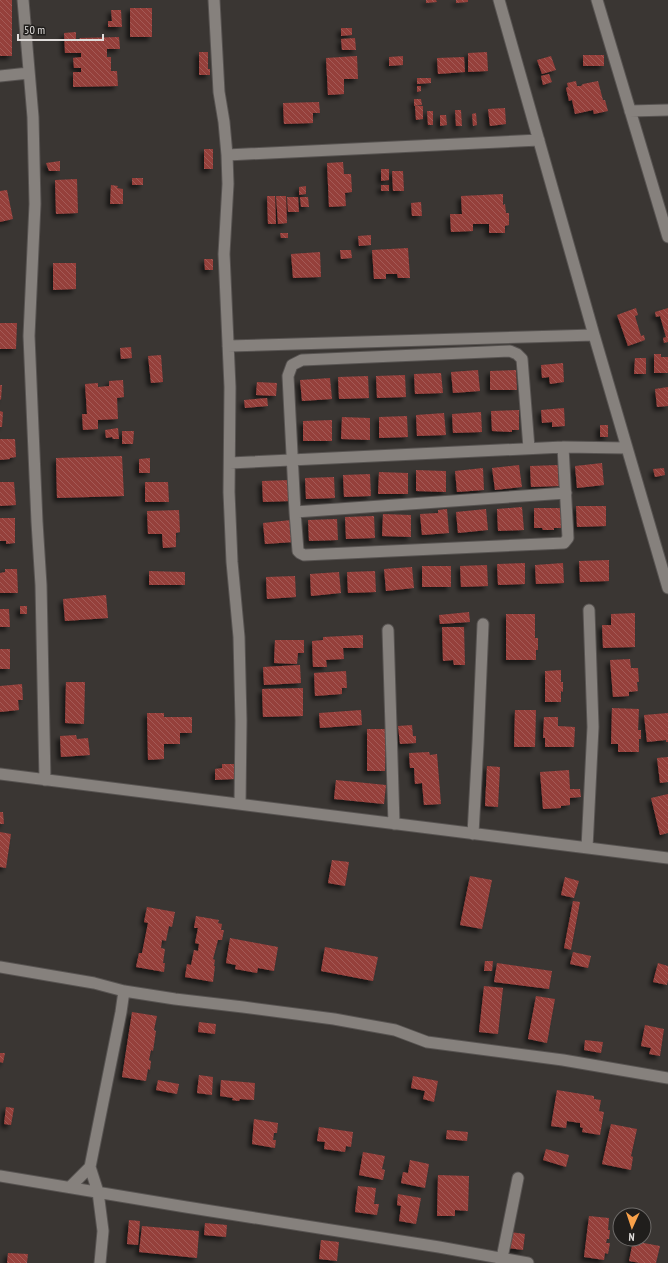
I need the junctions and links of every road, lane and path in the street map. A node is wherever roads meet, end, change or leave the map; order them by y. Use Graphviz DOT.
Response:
graph roads {
  1 [pos="23,0"];
  2 [pos="214,0"];
  3 [pos="499,0"];
  4 [pos="597,0"];
  5 [pos="29,73"];
  6 [pos="0,76"];
  7 [pos="668,110"];
  8 [pos="630,111"];
  9 [pos="539,140"];
  10 [pos="227,155"];
  11 [pos="668,237"];
  12 [pos="594,335"];
  13 [pos="228,346"];
  14 [pos="563,447"];
  15 [pos="529,448"];
  16 [pos="627,448"];
  17 [pos="292,460"];
  18 [pos="230,463"];
  19 [pos="566,493"];
  20 [pos="295,512"];
  21 [pos="668,588"];
  22 [pos="589,610"];
  23 [pos="484,624"];
  24 [pos="388,630"];
  25 [pos="0,774"];
  26 [pos="45,780"];
  27 [pos="240,804"];
  28 [pos="394,824"];
  29 [pos="473,834"];
  30 [pos="587,848"];
  31 [pos="668,858"];
  32 [pos="0,967"];
  33 [pos="124,991"];
  34 [pos="668,1078"];
  35 [pos="90,1167"];
  36 [pos="0,1176"];
  37 [pos="518,1178"];
  38 [pos="70,1187"];
  39 [pos="98,1192"];
  40 [pos="501,1261"];
  41 [pos="100,1263"];
  42 [pos="528,1263"];
  1 -- 5 [label="street"];
  2 -- 10 [label="street"];
  3 -- 9 [label="street"];
  4 -- 8 [label="street"];
  5 -- 6 [label="street"];
  5 -- 26 [label="street"];
  7 -- 8 [label="street"];
  8 -- 11 [label="street"];
  9 -- 10 [label="street"];
  9 -- 12 [label="street"];
  10 -- 13 [label="street"];
  12 -- 13 [label="street"];
  12 -- 16 [label="street"];
  13 -- 18 [label="street"];
  14 -- 15 [label="street"];
  14 -- 16 [label="street"];
  14 -- 19 [label="street"];
  15 -- 17 [label="street"];
  15 -- 17 [label="street"];
  16 -- 21 [label="street"];
  17 -- 18 [label="street"];
  17 -- 20 [label="street"];
  18 -- 27 [label="street"];
  19 -- 20 [label="street"];
  19 -- 20 [label="street"];
  22 -- 30 [label="street"];
  23 -- 29 [label="street"];
  24 -- 28 [label="street"];
  25 -- 26 [label="street"];
  26 -- 27 [label="street"];
  27 -- 28 [label="street"];
  28 -- 29 [label="street"];
  29 -- 30 [label="street"];
  30 -- 31 [label="street"];
  32 -- 33 [label="street"];
  33 -- 34 [label="street"];
  33 -- 35 [label="street"];
  35 -- 38 [label="street"];
  35 -- 39 [label="street"];
  36 -- 38 [label="street"];
  37 -- 40 [label="street"];
  38 -- 39 [label="street"];
  39 -- 40 [label="street"];
  39 -- 41 [label="street"];
  40 -- 42 [label="street"];
}
